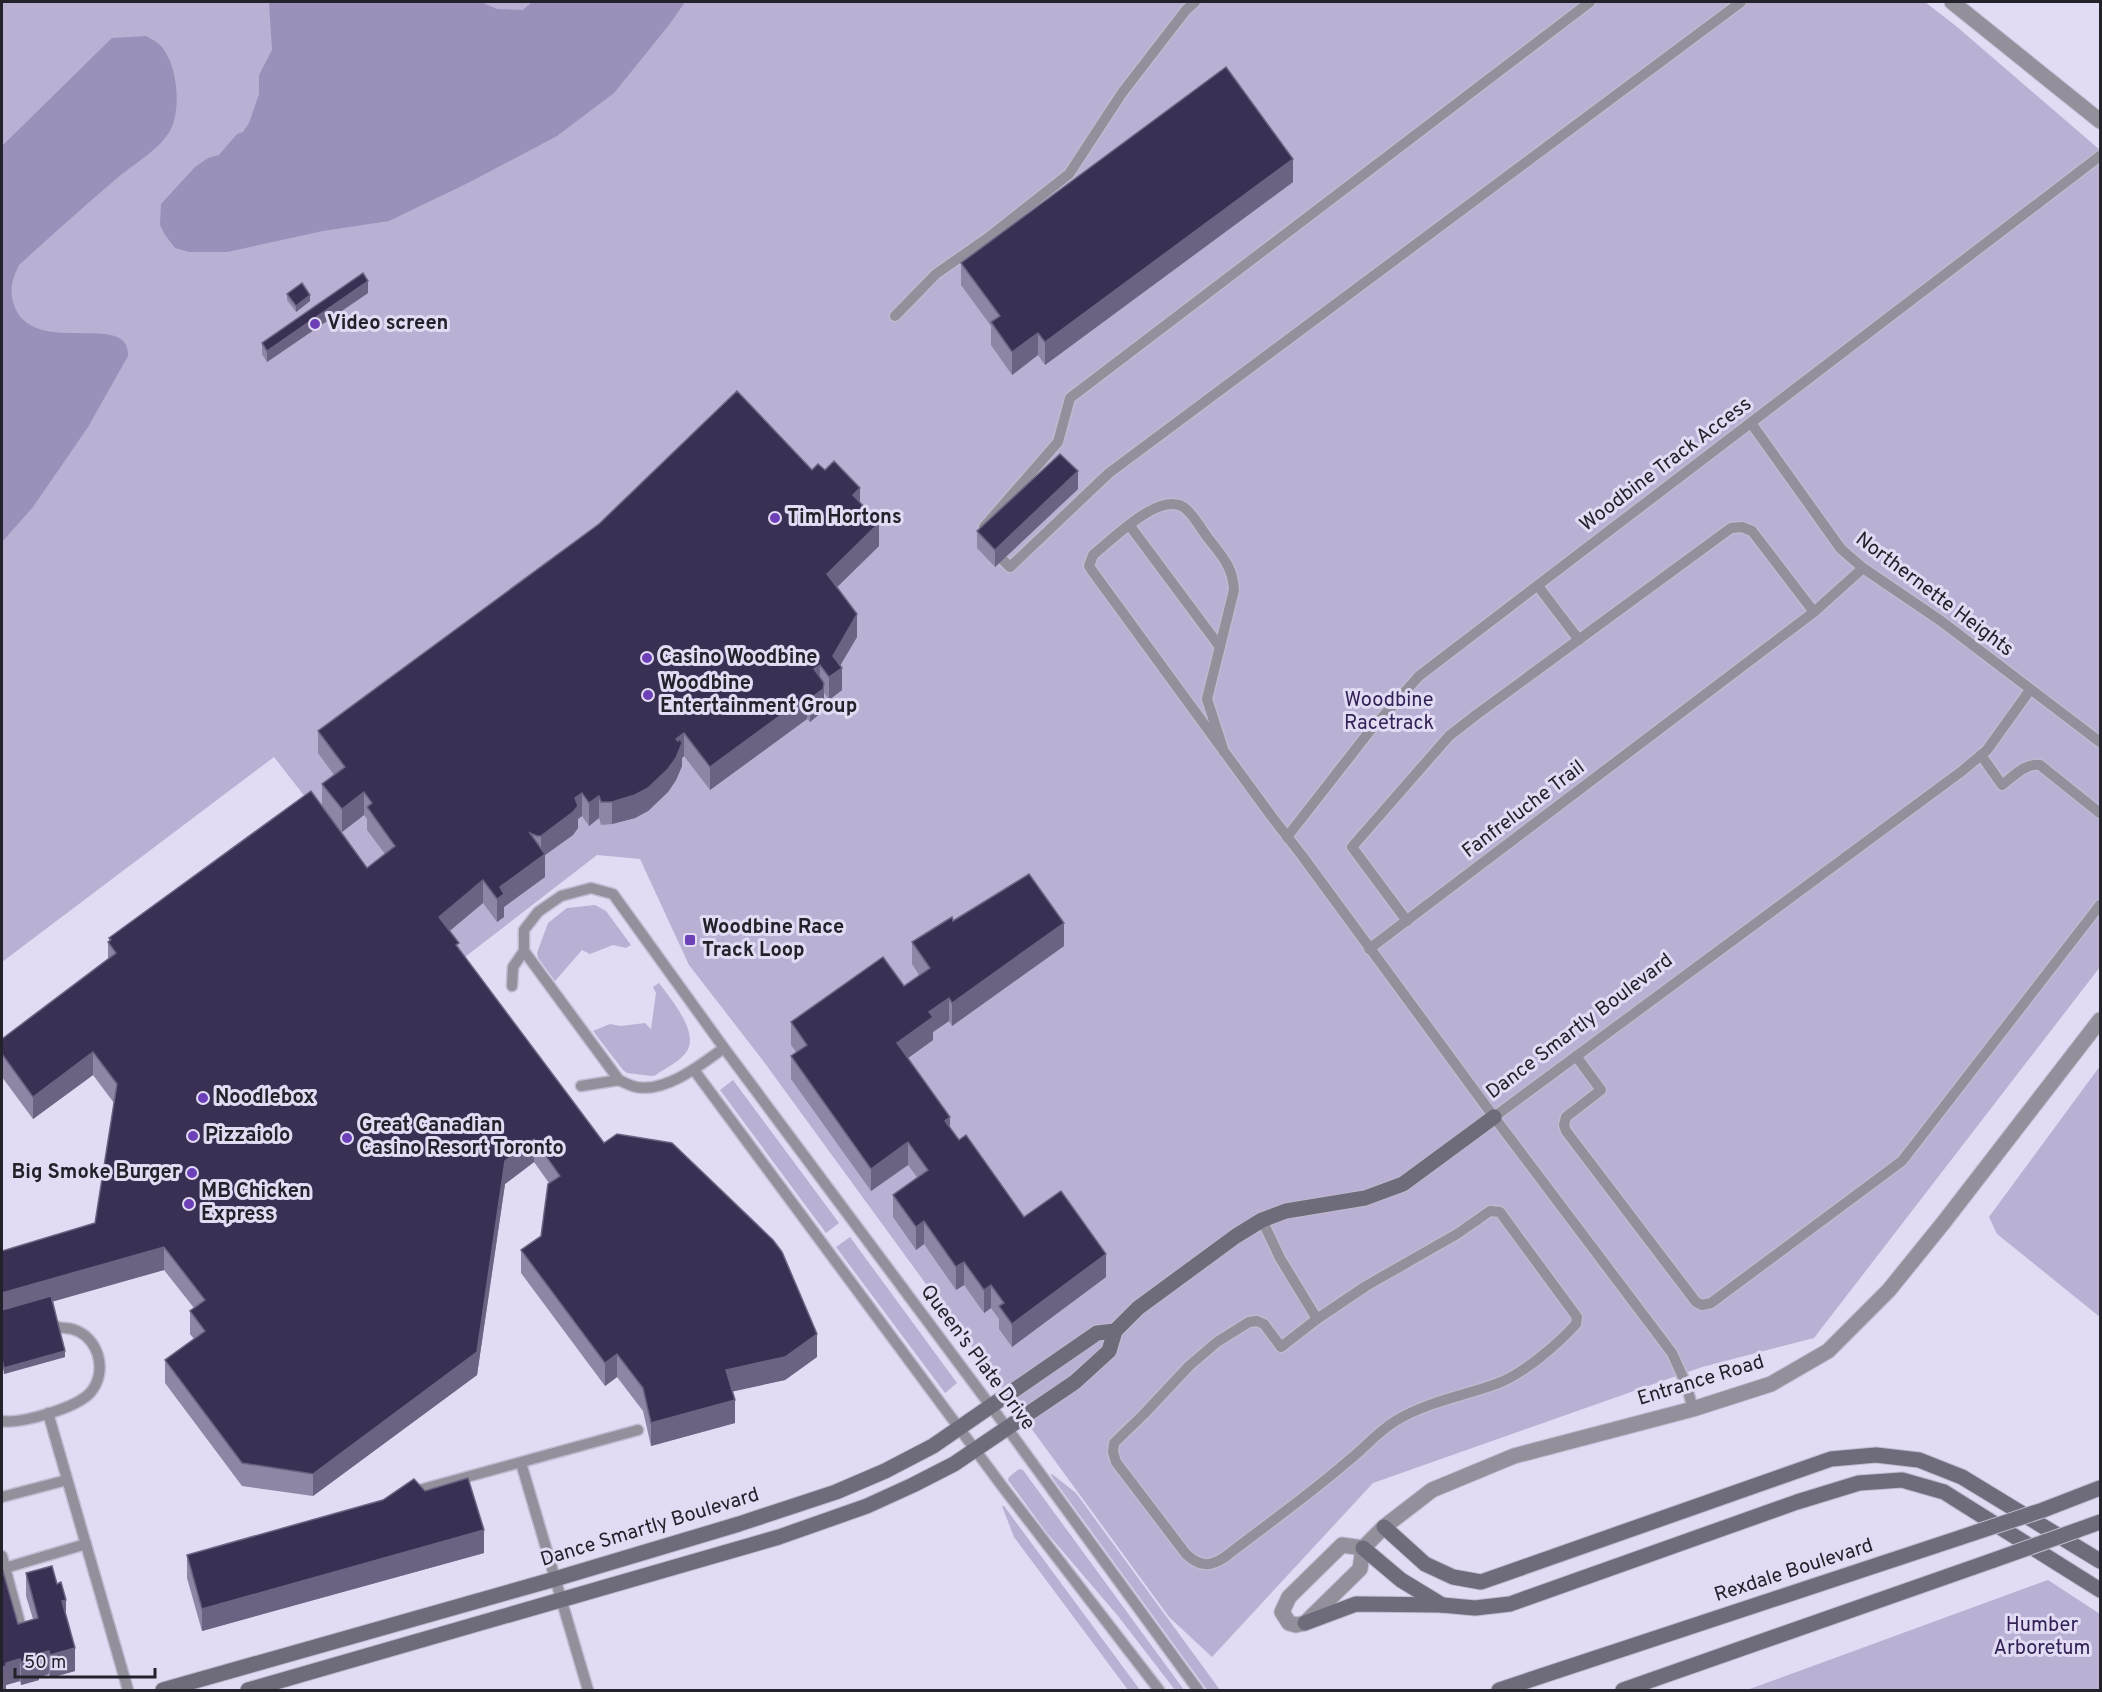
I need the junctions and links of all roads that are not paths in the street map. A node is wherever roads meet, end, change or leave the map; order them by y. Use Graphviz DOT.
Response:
graph roads {
  1 [pos="1195,2"];
  2 [pos="1590,2"];
  3 [pos="1741,2"];
  4 [pos="1952,2"];
  5 [pos="2100,121"];
  6 [pos="2100,156"];
  7 [pos="895,316"];
  8 [pos="1751,423"];
  9 [pos="1005,502"];
  10 [pos="997,512"];
  11 [pos="1015,513"];
  12 [pos="1006,522"];
  13 [pos="987,523"];
  14 [pos="1130,525"];
  15 [pos="996,532"];
  16 [pos="986,541"];
  17 [pos="1006,563"];
  18 [pos="1863,568"];
  19 [pos="1538,585"];
  20 [pos="1814,612"];
  21 [pos="1579,640"];
  22 [pos="1220,647"];
  23 [pos="2031,690"];
  24 [pos="2100,742"];
  25 [pos="1224,752"];
  26 [pos="1981,755"];
  27 [pos="2100,813"];
  28 [pos="1287,837"];
  29 [pos="2100,905"];
  30 [pos="1407,921"];
  31 [pos="1369,949"];
  32 [pos="524,951"];
  33 [pos="512,986"];
  34 [pos="2100,1020"];
  35 [pos="724,1048"];
  36 [pos="1576,1056"];
  37 [pos="694,1070"];
  38 [pos="619,1080"];
  39 [pos="581,1086"];
  40 [pos="1494,1117"];
  41 [pos="1262,1220"];
  42 [pos="1317,1319"];
  43 [pos="58,1328"];
  44 [pos="1115,1332"];
  45 [pos="991,1406"];
  46 [pos="1694,1409"];
  47 [pos="48,1413"];
  48 [pos="2,1421"];
  49 [pos="960,1428"];
  50 [pos="1007,1428"];
  51 [pos="638,1430"];
  52 [pos="975,1449"];
  53 [pos="521,1463"];
  54 [pos="68,1480"];
  55 [pos="2100,1488"];
  56 [pos="423,1489"];
  57 [pos="2,1497"];
  58 [pos="2100,1522"];
  59 [pos="1384,1527"];
  60 [pos="86,1544"];
  61 [pos="1363,1548"];
  62 [pos="2,1556"];
  63 [pos="2100,1561"];
  64 [pos="5,1568"];
  65 [pos="555,1579"];
  66 [pos="2100,1590"];
  67 [pos="562,1600"];
  68 [pos="1442,1605"];
  69 [pos="1305,1623"];
  70 [pos="23,1635"];
  71 [pos="1544,1683"];
  72 [pos="128,1690"];
  73 [pos="163,1690"];
  74 [pos="248,1690"];
  75 [pos="588,1690"];
  76 [pos="1159,1690"];
  77 [pos="1198,1690"];
  78 [pos="1499,1690"];
  79 [pos="1623,1690"];
  1 -- 7 [label="lane"];
  2 -- 9 [label="lane"];
  3 -- 17 [label="lane"];
  4 -- 5 [label="street"];
  6 -- 8 [label="lane, Woodbine Track Access"];
  8 -- 18 [label="lane, Northernette Heights"];
  8 -- 19 [label="lane, Woodbine Track Access"];
  9 -- 10 [label="lane"];
  9 -- 11 [label="lane"];
  10 -- 12 [label="lane"];
  10 -- 13 [label="lane"];
  13 -- 15 [label="lane"];
  13 -- 16 [label="lane"];
  14 -- 22 [label="lane"];
  14 -- 22 [label="lane"];
  14 -- 25 [label="lane"];
  18 -- 20 [label="lane, Fanfreluche Trail"];
  18 -- 23 [label="lane, Northernette Heights"];
  19 -- 21 [label="lane"];
  19 -- 28 [label="lane, Woodbine Track Access"];
  20 -- 21 [label="lane"];
  20 -- 30 [label="lane, Fanfreluche Trail"];
  21 -- 30 [label="lane"];
  22 -- 25 [label="lane"];
  23 -- 24 [label="lane, Northernette Heights"];
  23 -- 26 [label="lane, Dance Smartly Boulevard"];
  25 -- 28 [label="lane"];
  26 -- 27 [label="lane"];
  26 -- 36 [label="lane, Dance Smartly Boulevard"];
  28 -- 31 [label="lane"];
  29 -- 36 [label="lane"];
  30 -- 31 [label="lane, Fanfreluche Trail"];
  31 -- 40 [label="lane"];
  32 -- 33 [label="lane, Queen's Plate Drive"];
  32 -- 35 [label="lane, Queen's Plate Drive"];
  32 -- 38 [label="lane"];
  34 -- 46 [label="street, Entrance Road"];
  35 -- 37 [label="lane"];
  35 -- 45 [label="lane, Queen's Plate Drive"];
  36 -- 40 [label="lane, Dance Smartly Boulevard"];
  37 -- 38 [label="lane"];
  37 -- 49 [label="lane"];
  38 -- 39 [label="lane"];
  40 -- 41 [label="main road, Dance Smartly Boulevard"];
  40 -- 46 [label="lane"];
  41 -- 42 [label="lane"];
  41 -- 44 [label="main road, Dance Smartly Boulevard"];
  42 -- 42 [label="lane"];
  43 -- 47 [label="lane"];
  44 -- 45 [label="main road, Dance Smartly Boulevard"];
  44 -- 50 [label="main road, Dance Smartly Boulevard"];
  45 -- 49 [label="main road, Dance Smartly Boulevard"];
  45 -- 50 [label="lane, Queen's Plate Drive"];
  46 -- 59 [label="street, Entrance Road"];
  47 -- 48 [label="lane"];
  47 -- 54 [label="lane"];
  49 -- 52 [label="lane"];
  49 -- 65 [label="main road, Dance Smartly Boulevard"];
  50 -- 52 [label="main road, Dance Smartly Boulevard"];
  50 -- 77 [label="lane, Queen's Plate Drive"];
  51 -- 53 [label="lane"];
  52 -- 67 [label="main road, Dance Smartly Boulevard"];
  52 -- 76 [label="lane"];
  53 -- 56 [label="lane"];
  53 -- 65 [label="lane"];
  54 -- 57 [label="lane"];
  54 -- 60 [label="lane"];
  55 -- 71 [label="main road, Rexdale Boulevard, bridge"];
  58 -- 79 [label="main road, bridge"];
  59 -- 61 [label="street, Entrance Road"];
  59 -- 63 [label="main road"];
  60 -- 64 [label="lane"];
  60 -- 72 [label="lane"];
  61 -- 68 [label="main road"];
  61 -- 69 [label="street, Entrance Road"];
  61 -- 69 [label="street"];
  62 -- 64 [label="lane"];
  64 -- 70 [label="lane"];
  65 -- 67 [label="lane"];
  65 -- 73 [label="main road, Dance Smartly Boulevard"];
  66 -- 68 [label="main road"];
  67 -- 74 [label="main road, Dance Smartly Boulevard"];
  67 -- 75 [label="lane"];
  68 -- 69 [label="main road"];
  71 -- 78 [label="main road, Rexdale Boulevard"];
}
